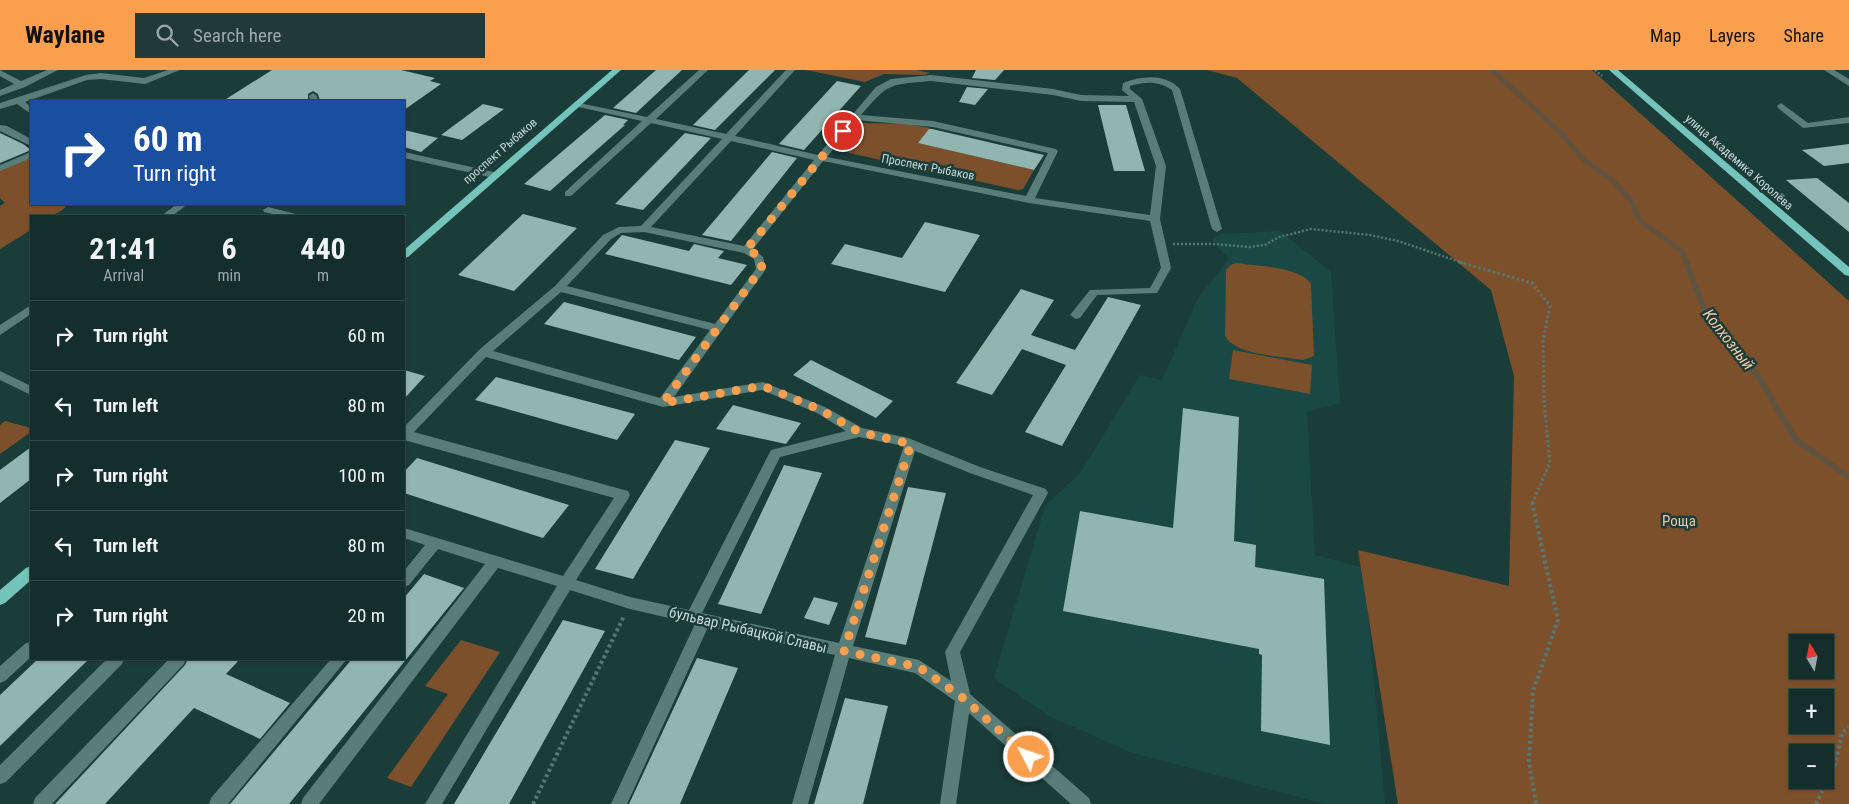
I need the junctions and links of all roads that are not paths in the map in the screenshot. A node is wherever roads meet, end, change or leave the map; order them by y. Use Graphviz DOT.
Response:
graph roads {
  1 [pos="54,70"];
  2 [pos="176,70"];
  3 [pos="617,70"];
  4 [pos="704,70"];
  5 [pos="791,70"];
  6 [pos="1613,70"];
  7 [pos="1828,70"];
  8 [pos="0,73"];
  9 [pos="1849,83"];
  10 [pos="22,85"];
  11 [pos="0,93"];
  12 [pos="1138,99"];
  13 [pos="19,101"];
  14 [pos="577,104"];
  15 [pos="0,106"];
  16 [pos="1781,106"];
  17 [pos="30,110"];
  18 [pos="854,118"];
  19 [pos="651,120"];
  20 [pos="1849,120"];
  21 [pos="0,128"];
  22 [pos="729,136"];
  23 [pos="30,143"];
  24 [pos="30,155"];
  25 [pos="405,155"];
  26 [pos="820,158"];
  27 [pos="0,168"];
  28 [pos="494,175"];
  29 [pos="568,194"];
  30 [pos="1029,200"];
  31 [pos="182,205"];
  32 [pos="268,210"];
  33 [pos="167,215"];
  34 [pos="288,215"];
  35 [pos="1155,219"];
  36 [pos="1217,228"];
  37 [pos="644,229"];
  38 [pos="746,250"];
  39 [pos="406,251"];
  40 [pos="1849,273"];
  41 [pos="559,288"];
  42 [pos="30,310"];
  43 [pos="1076,315"];
  44 [pos="718,328"];
  45 [pos="0,331"];
  46 [pos="484,352"];
  47 [pos="0,375"];
  48 [pos="30,390"];
  49 [pos="663,403"];
  50 [pos="859,432"];
  51 [pos="405,434"];
  52 [pos="405,435"];
  53 [pos="911,444"];
  54 [pos="405,533"];
  55 [pos="435,543"];
  56 [pos="494,562"];
  57 [pos="30,573"];
  58 [pos="405,580"];
  59 [pos="566,584"];
  60 [pos="0,599"];
  61 [pos="698,619"];
  62 [pos="30,649"];
  63 [pos="844,651"];
  64 [pos="116,660"];
  65 [pos="178,660"];
  66 [pos="339,660"];
  67 [pos="0,676"];
  68 [pos="963,698"];
  69 [pos="0,776"];
  70 [pos="41,804"];
  71 [pos="217,804"];
  72 [pos="309,804"];
  73 [pos="433,804"];
  74 [pos="619,804"];
  75 [pos="800,804"];
  76 [pos="948,804"];
  77 [pos="1083,804"];
  1 -- 10 [label="street"];
  2 -- 13 [label="street"];
  3 -- 14 [label="main road, проспект Рыбаков"];
  4 -- 19 [label="street"];
  5 -- 22 [label="street"];
  6 -- 40 [label="main road, улица Академика Королёва"];
  7 -- 9 [label="street"];
  8 -- 10 [label="street"];
  10 -- 11 [label="street"];
  12 -- 18 [label="street"];
  12 -- 35 [label="street"];
  12 -- 36 [label="street"];
  13 -- 15 [label="street"];
  13 -- 17 [label="street"];
  14 -- 19 [label="street, Проспект Рыбаков"];
  14 -- 28 [label="main road, проспект Рыбаков"];
  16 -- 20 [label="street"];
  18 -- 26 [label="street"];
  18 -- 30 [label="street"];
  19 -- 22 [label="street, Проспект Рыбаков"];
  19 -- 29 [label="street"];
  21 -- 23 [label="street"];
  22 -- 26 [label="street, Проспект Рыбаков"];
  22 -- 37 [label="street"];
  24 -- 27 [label="street"];
  25 -- 28 [label="street"];
  26 -- 30 [label="street, Проспект Рыбаков"];
  26 -- 38 [label="street"];
  28 -- 39 [label="main road, проспект Рыбаков"];
  30 -- 35 [label="street, Проспект Рыбаков"];
  31 -- 33 [label="street"];
  32 -- 34 [label="street"];
  35 -- 43 [label="street"];
  37 -- 38 [label="street"];
  37 -- 41 [label="street"];
  38 -- 44 [label="street"];
  41 -- 44 [label="street"];
  41 -- 46 [label="street"];
  42 -- 45 [label="street"];
  44 -- 49 [label="street"];
  46 -- 49 [label="street"];
  46 -- 51 [label="street"];
  47 -- 48 [label="street"];
  49 -- 50 [label="street"];
  50 -- 53 [label="street"];
  50 -- 61 [label="street"];
  52 -- 59 [label="street"];
  53 -- 63 [label="street"];
  53 -- 68 [label="street"];
  54 -- 55 [label="street, бульвар Рыбацкой Славы"];
  55 -- 56 [label="street, бульвар Рыбацкой Славы"];
  55 -- 58 [label="street"];
  56 -- 59 [label="street, бульвар Рыбацкой Славы"];
  56 -- 72 [label="street"];
  57 -- 60 [label="main road"];
  59 -- 61 [label="street, бульвар Рыбацкой Славы"];
  59 -- 73 [label="street"];
  61 -- 63 [label="street, бульвар Рыбацкой Славы"];
  61 -- 74 [label="street"];
  62 -- 67 [label="street"];
  63 -- 68 [label="street, бульвар Рыбацкой Славы"];
  63 -- 75 [label="street"];
  64 -- 69 [label="street"];
  65 -- 70 [label="street"];
  66 -- 71 [label="street"];
  68 -- 76 [label="street"];
  68 -- 77 [label="street, бульвар Рыбацкой Славы"];
}
